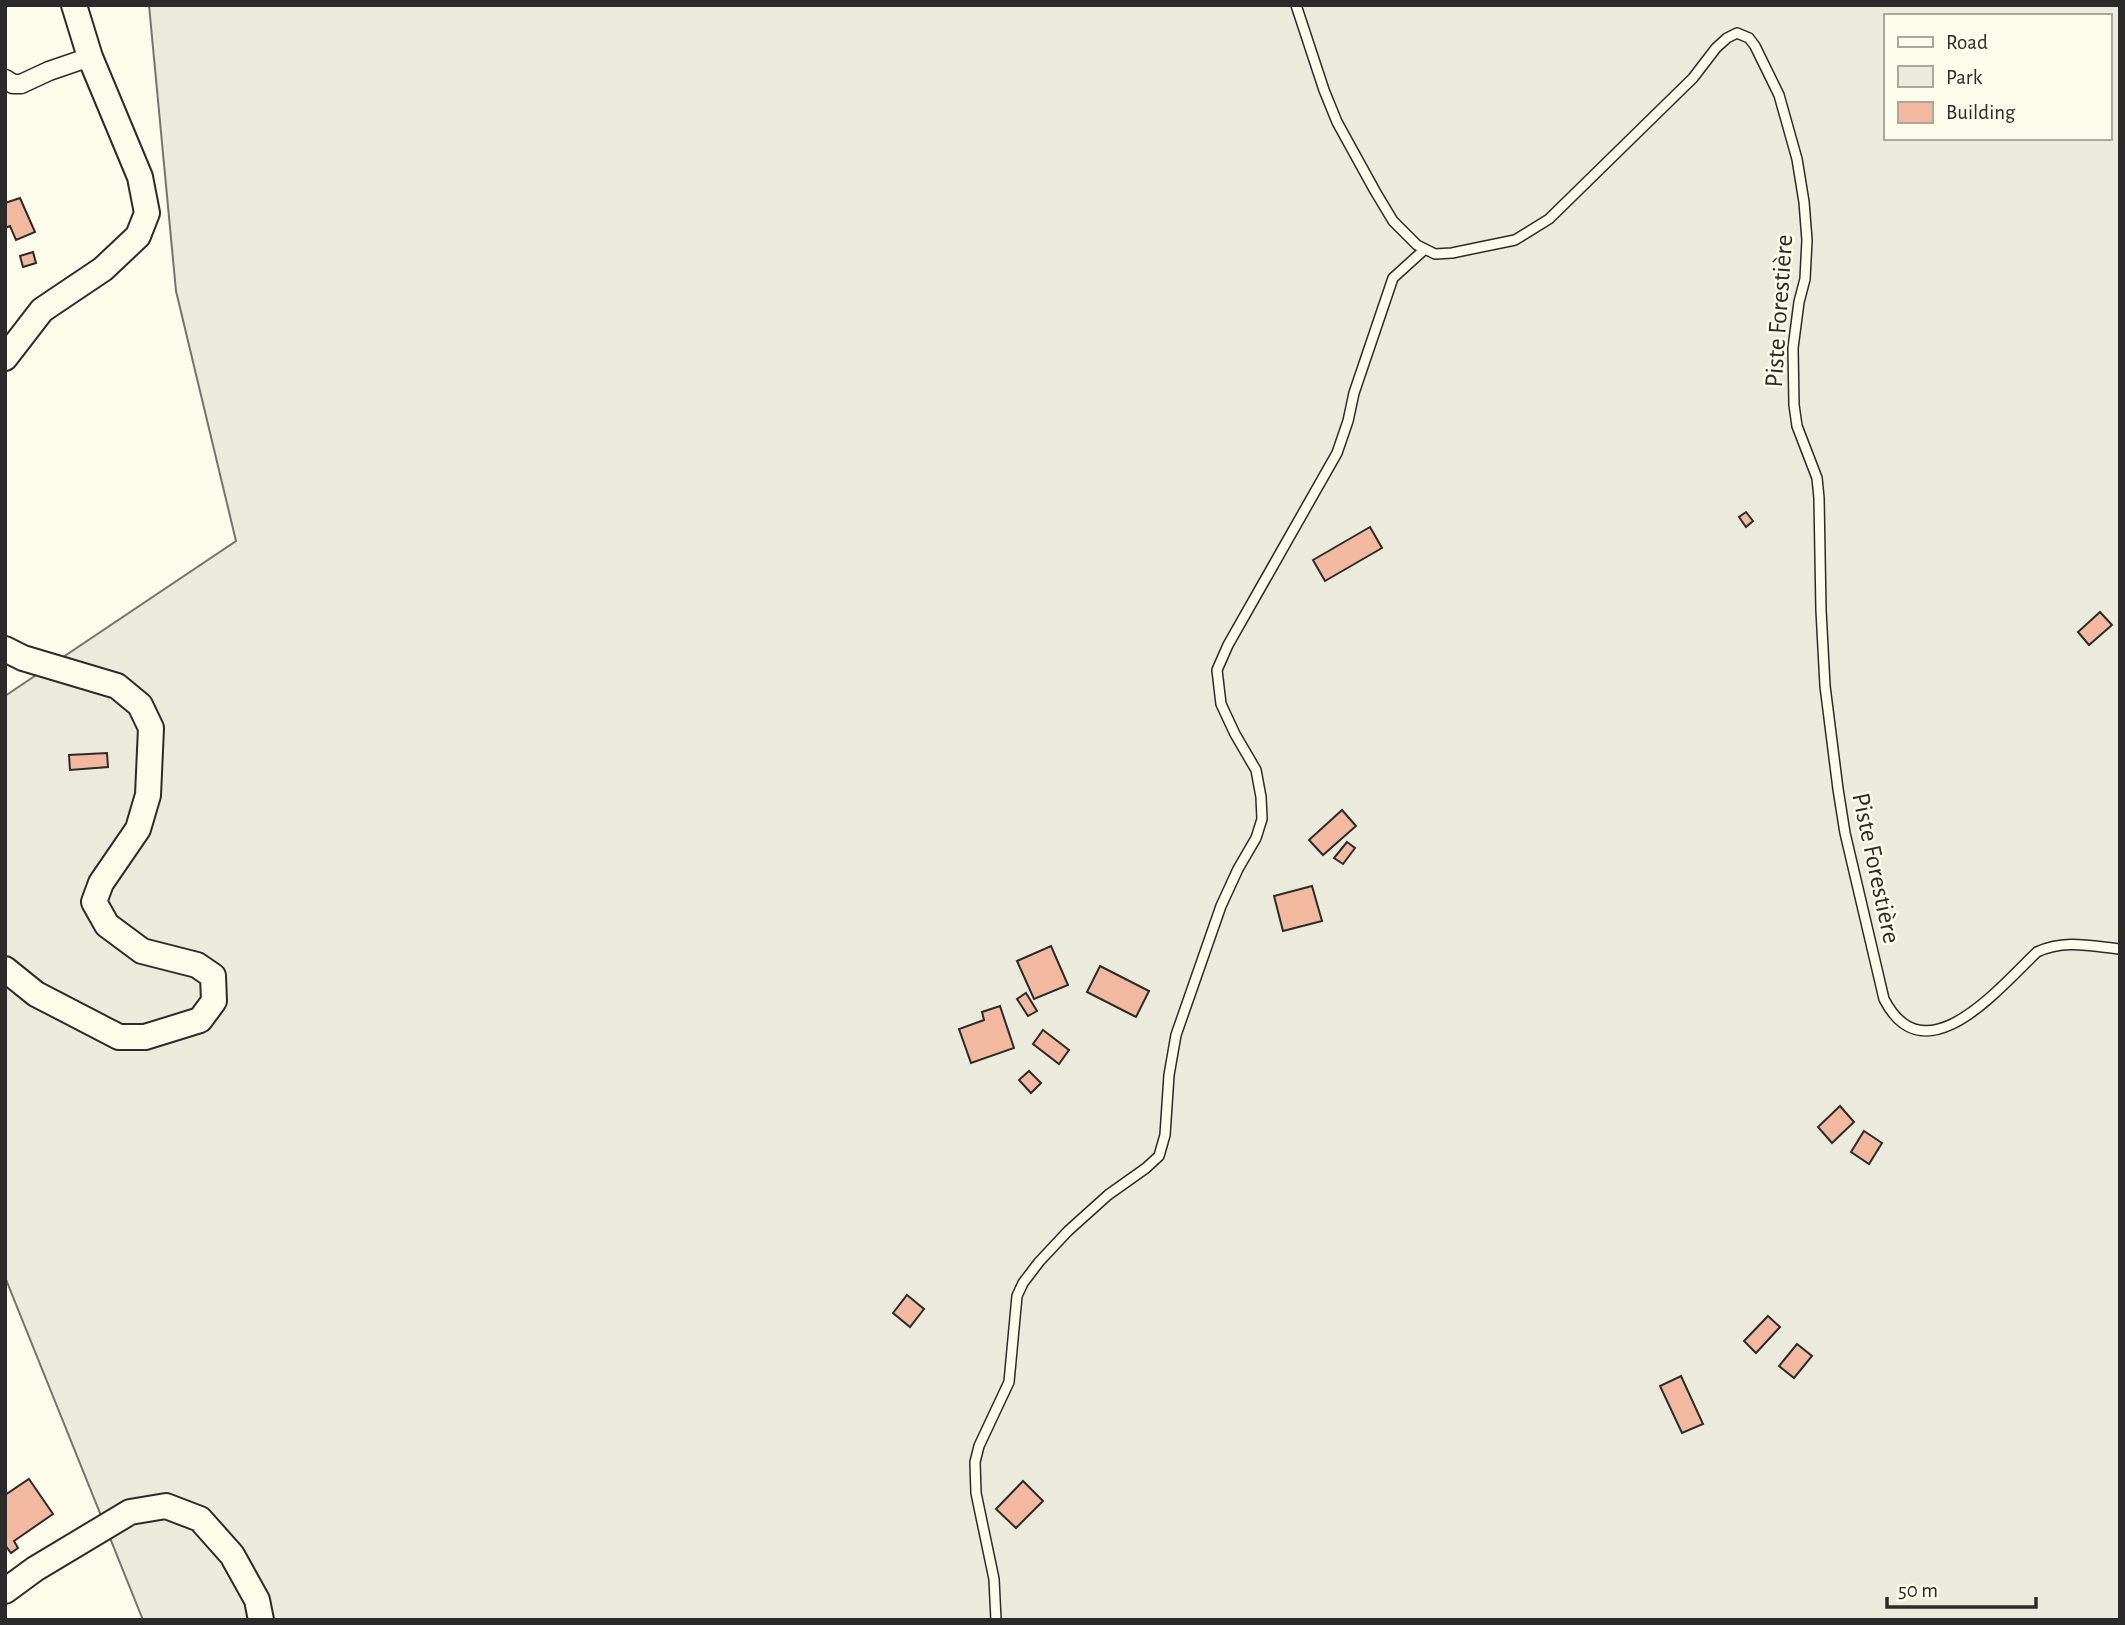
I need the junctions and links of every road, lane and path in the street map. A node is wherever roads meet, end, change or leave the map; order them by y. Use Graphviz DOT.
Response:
graph roads {
  1 [pos="74,5"];
  2 [pos="1296,5"];
  3 [pos="90,57"];
  4 [pos="5,79"];
  5 [pos="1425,249"];
  6 [pos="5,358"];
  7 [pos="5,649"];
  8 [pos="2120,949"];
  9 [pos="5,969"];
  10 [pos="5,1591"];
  11 [pos="261,1620"];
  12 [pos="996,1620"];
  1 -- 3 [label="street"];
  2 -- 5 [label="lane"];
  3 -- 4 [label="street"];
  3 -- 6 [label="street"];
  5 -- 8 [label="lane, Piste Forestière"];
  5 -- 12 [label="lane"];
  7 -- 9 [label="street"];
  10 -- 11 [label="street"];
}
